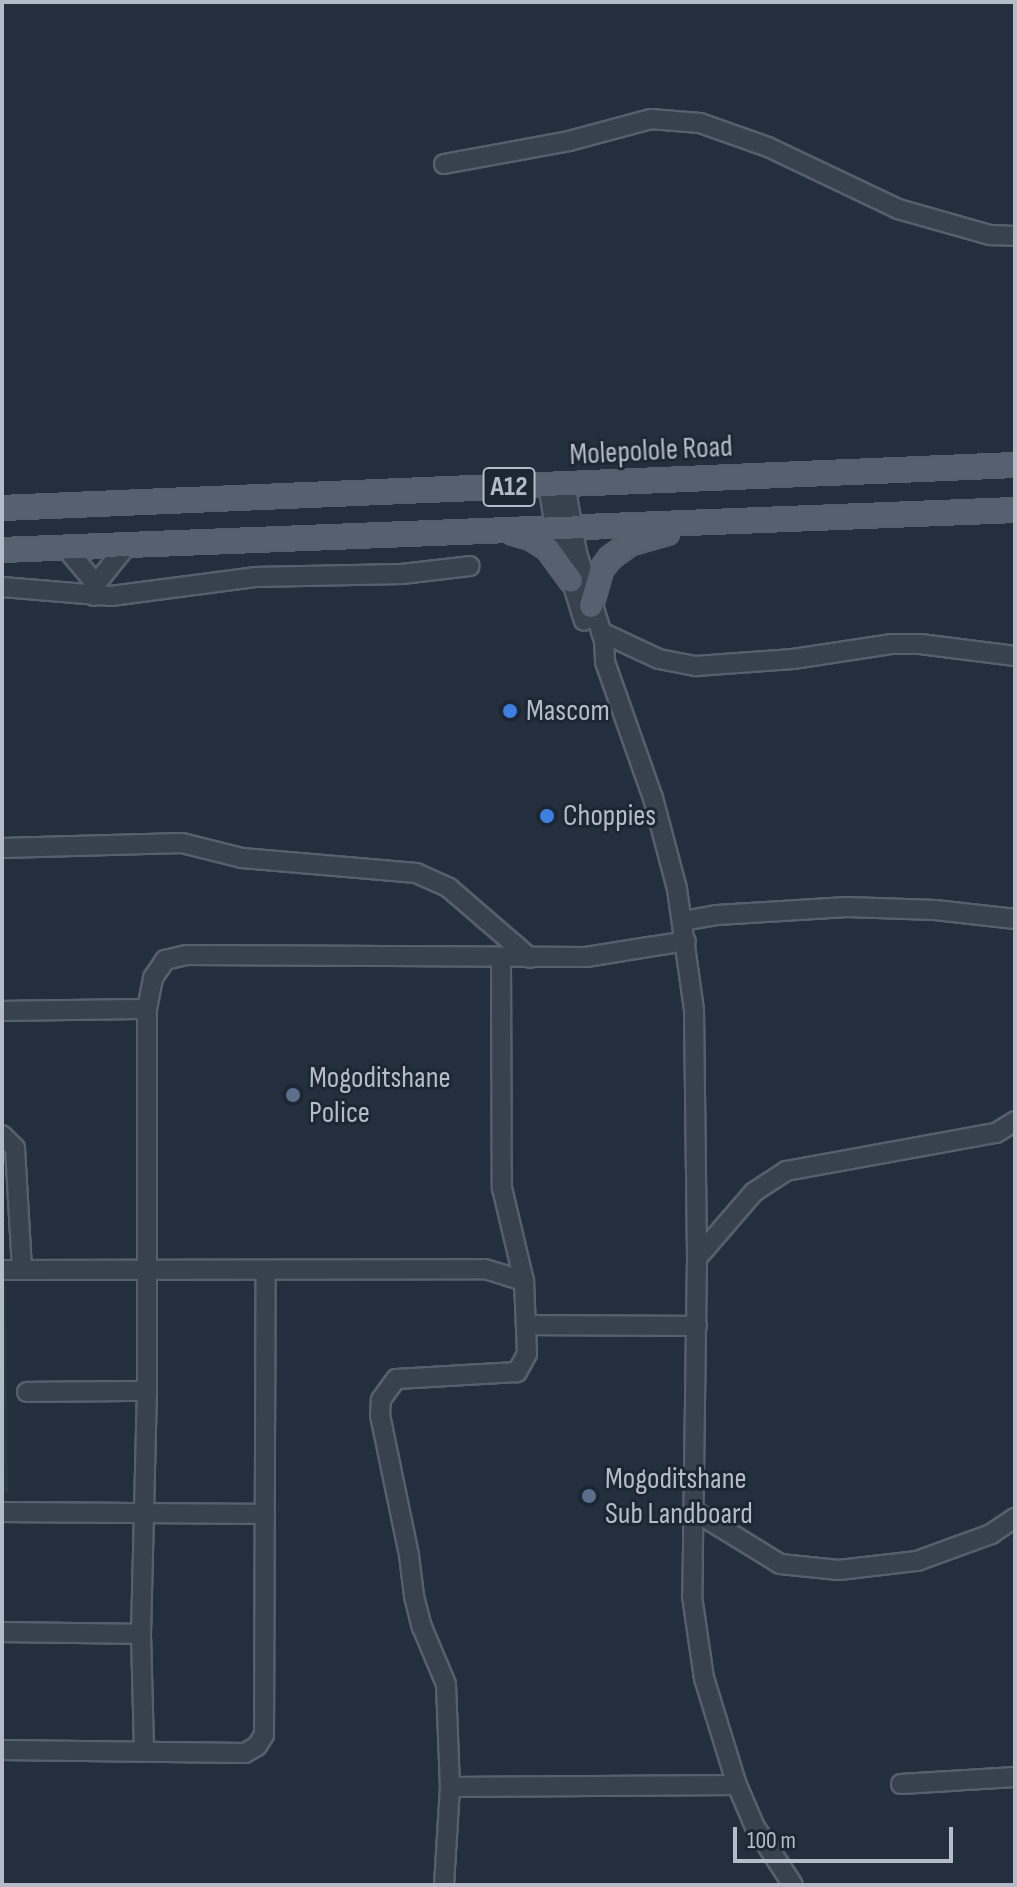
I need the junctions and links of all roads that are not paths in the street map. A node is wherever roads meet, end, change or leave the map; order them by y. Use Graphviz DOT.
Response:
graph roads {
  1 [pos="444,164"];
  2 [pos="1015,236"];
  3 [pos="1015,465"];
  4 [pos="556,485"];
  5 [pos="2,508"];
  6 [pos="1015,510"];
  7 [pos="695,525"];
  8 [pos="563,527"];
  9 [pos="500,530"];
  10 [pos="127,545"];
  11 [pos="65,547"];
  12 [pos="2,550"];
  13 [pos="470,566"];
  14 [pos="571,581"];
  15 [pos="2,587"];
  16 [pos="95,590"];
  17 [pos="591,606"];
  18 [pos="601,632"];
  19 [pos="1015,656"];
  20 [pos="605,662"];
  21 [pos="2,848"];
  22 [pos="1015,919"];
  23 [pos="683,921"];
  24 [pos="686,941"];
  25 [pos="501,958"];
  26 [pos="530,958"];
  27 [pos="147,1009"];
  28 [pos="2,1011"];
  29 [pos="1015,1121"];
  30 [pos="2,1135"];
  31 [pos="697,1258"];
  32 [pos="2,1270"];
  33 [pos="22,1270"];
  34 [pos="146,1270"];
  35 [pos="266,1270"];
  36 [pos="524,1281"];
  37 [pos="527,1325"];
  38 [pos="697,1326"];
  39 [pos="147,1391"];
  40 [pos="27,1392"];
  41 [pos="145,1511"];
  42 [pos="694,1511"];
  43 [pos="2,1512"];
  44 [pos="265,1514"];
  45 [pos="1015,1518"];
  46 [pos="2,1632"];
  47 [pos="141,1634"];
  48 [pos="144,1749"];
  49 [pos="2,1750"];
  50 [pos="1015,1777"];
  51 [pos="901,1784"];
  52 [pos="737,1785"];
  53 [pos="450,1787"];
  54 [pos="444,1885"];
  55 [pos="793,1885"];
  1 -- 2 [label="street"];
  3 -- 4 [label="main road, Molepolole Road / A12"];
  4 -- 5 [label="main road, Molepolole Road / A12"];
  4 -- 8 [label="street"];
  6 -- 7 [label="main road, A12"];
  7 -- 8 [label="main road, A12"];
  7 -- 17 [label="main road"];
  8 -- 9 [label="main road, A12"];
  8 -- 14 [label="street"];
  8 -- 17 [label="street"];
  9 -- 10 [label="main road, A12"];
  9 -- 14 [label="main road"];
  10 -- 11 [label="main road, A12"];
  10 -- 16 [label="street"];
  11 -- 12 [label="main road, A12"];
  11 -- 16 [label="street"];
  13 -- 16 [label="street"];
  14 -- 20 [label="street"];
  15 -- 16 [label="street"];
  17 -- 18 [label="street"];
  18 -- 19 [label="street"];
  18 -- 20 [label="street"];
  20 -- 23 [label="street"];
  21 -- 26 [label="street"];
  22 -- 23 [label="street"];
  23 -- 24 [label="street"];
  24 -- 26 [label="street"];
  24 -- 31 [label="street"];
  25 -- 26 [label="street"];
  25 -- 27 [label="street"];
  25 -- 36 [label="street"];
  27 -- 28 [label="street"];
  27 -- 34 [label="street"];
  29 -- 31 [label="street"];
  30 -- 33 [label="street"];
  31 -- 38 [label="street"];
  32 -- 33 [label="street"];
  33 -- 34 [label="street"];
  34 -- 35 [label="street"];
  34 -- 39 [label="street"];
  35 -- 36 [label="street"];
  35 -- 44 [label="street"];
  36 -- 37 [label="street"];
  37 -- 38 [label="street"];
  37 -- 53 [label="street"];
  38 -- 42 [label="street"];
  39 -- 40 [label="street"];
  39 -- 41 [label="street"];
  41 -- 43 [label="street"];
  41 -- 44 [label="street"];
  41 -- 47 [label="street"];
  42 -- 45 [label="street"];
  42 -- 52 [label="street"];
  44 -- 48 [label="street"];
  46 -- 47 [label="street"];
  47 -- 48 [label="street"];
  48 -- 49 [label="street"];
  50 -- 51 [label="street"];
  52 -- 53 [label="street"];
  52 -- 55 [label="street"];
  53 -- 54 [label="street"];
}
